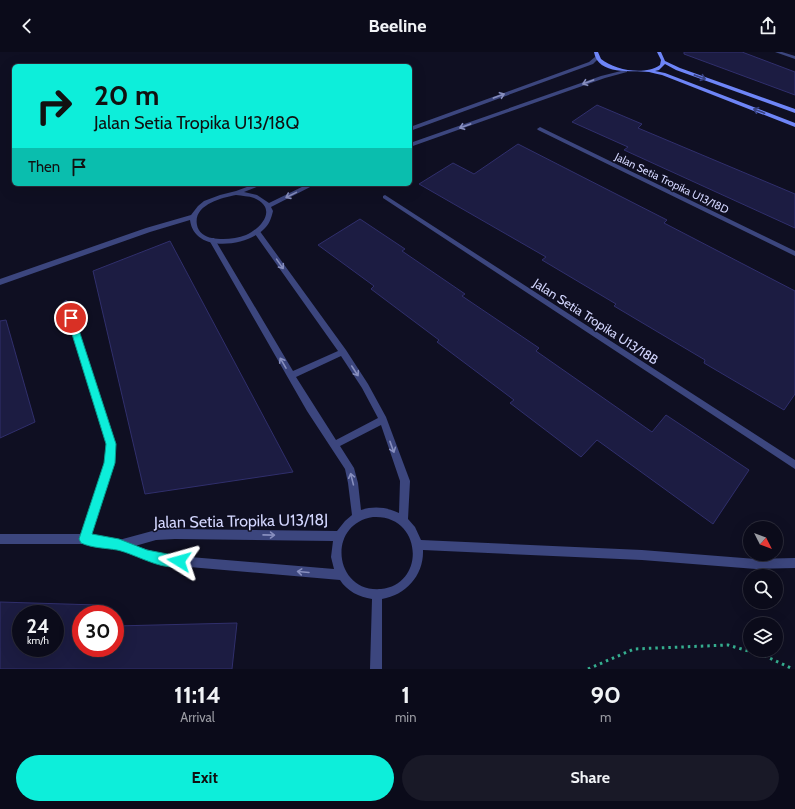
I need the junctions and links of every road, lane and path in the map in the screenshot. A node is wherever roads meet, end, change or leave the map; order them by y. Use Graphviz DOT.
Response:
graph roads {
  1 [pos="659,52"];
  2 [pos="777,52"];
  3 [pos="596,55"];
  4 [pos="795,58"];
  5 [pos="664,62"];
  6 [pos="625,71"];
  7 [pos="649,71"];
  8 [pos="795,111"];
  9 [pos="795,125"];
  10 [pos="412,128"];
  11 [pos="540,129"];
  12 [pos="412,144"];
  13 [pos="255,186"];
  14 [pos="310,186"];
  15 [pos="236,193"];
  16 [pos="385,197"];
  17 [pos="269,206"];
  18 [pos="193,217"];
  19 [pos="257,232"];
  20 [pos="212,240"];
  21 [pos="795,254"];
  22 [pos="0,282"];
  23 [pos="66,303"];
  24 [pos="342,352"];
  25 [pos="291,376"];
  26 [pos="383,420"];
  27 [pos="334,445"];
  28 [pos="795,465"];
  29 [pos="357,517"];
  30 [pos="403,520"];
  31 [pos="341,536"];
  32 [pos="0,539"];
  33 [pos="85,539"];
  34 [pos="119,545"];
  35 [pos="418,545"];
  36 [pos="795,563"];
  37 [pos="342,575"];
  38 [pos="378,595"];
  39 [pos="376,669"];
  40 [pos="588,669"];
  41 [pos="793,669"];
  1 -- 5 [label="main road"];
  2 -- 4 [label="street"];
  3 -- 6 [label="main road"];
  10 -- 3 [label="street, one-way"];
  5 -- 7 [label="main road"];
  5 -- 8 [label="main road, one-way"];
  6 -- 7 [label="main road"];
  6 -- 12 [label="street, one-way"];
  9 -- 7 [label="main road, one-way"];
  11 -- 21 [label="street, Jalan Setia Tropika U13/18D"];
  13 -- 15 [label="street"];
  14 -- 17 [label="street, one-way"];
  15 -- 17 [label="street"];
  15 -- 18 [label="street"];
  16 -- 28 [label="street, Jalan Setia Tropika U13/18B"];
  17 -- 19 [label="street"];
  18 -- 20 [label="street"];
  18 -- 22 [label="street"];
  19 -- 20 [label="street"];
  19 -- 24 [label="street, one-way"];
  25 -- 20 [label="street, one-way"];
  23 -- 33 [label="street"];
  24 -- 25 [label="street"];
  24 -- 26 [label="street, one-way"];
  25 -- 27 [label="street"];
  26 -- 27 [label="street"];
  26 -- 30 [label="street, one-way"];
  29 -- 27 [label="street, one-way"];
  29 -- 30 [label="street"];
  29 -- 31 [label="street"];
  30 -- 35 [label="street"];
  34 -- 31 [label="street, Jalan Setia Tropika U13/18J, one-way"];
  31 -- 37 [label="street"];
  32 -- 33 [label="street, Jalan Setia Tropika U13/18J"];
  33 -- 34 [label="street, Jalan Setia Tropika U13/18J"];
  37 -- 34 [label="street, Jalan Setia Tropika U13/18J, one-way"];
  35 -- 36 [label="street"];
  35 -- 38 [label="street"];
  37 -- 38 [label="street"];
  38 -- 39 [label="street"];
  40 -- 41 [label="path"];
}
